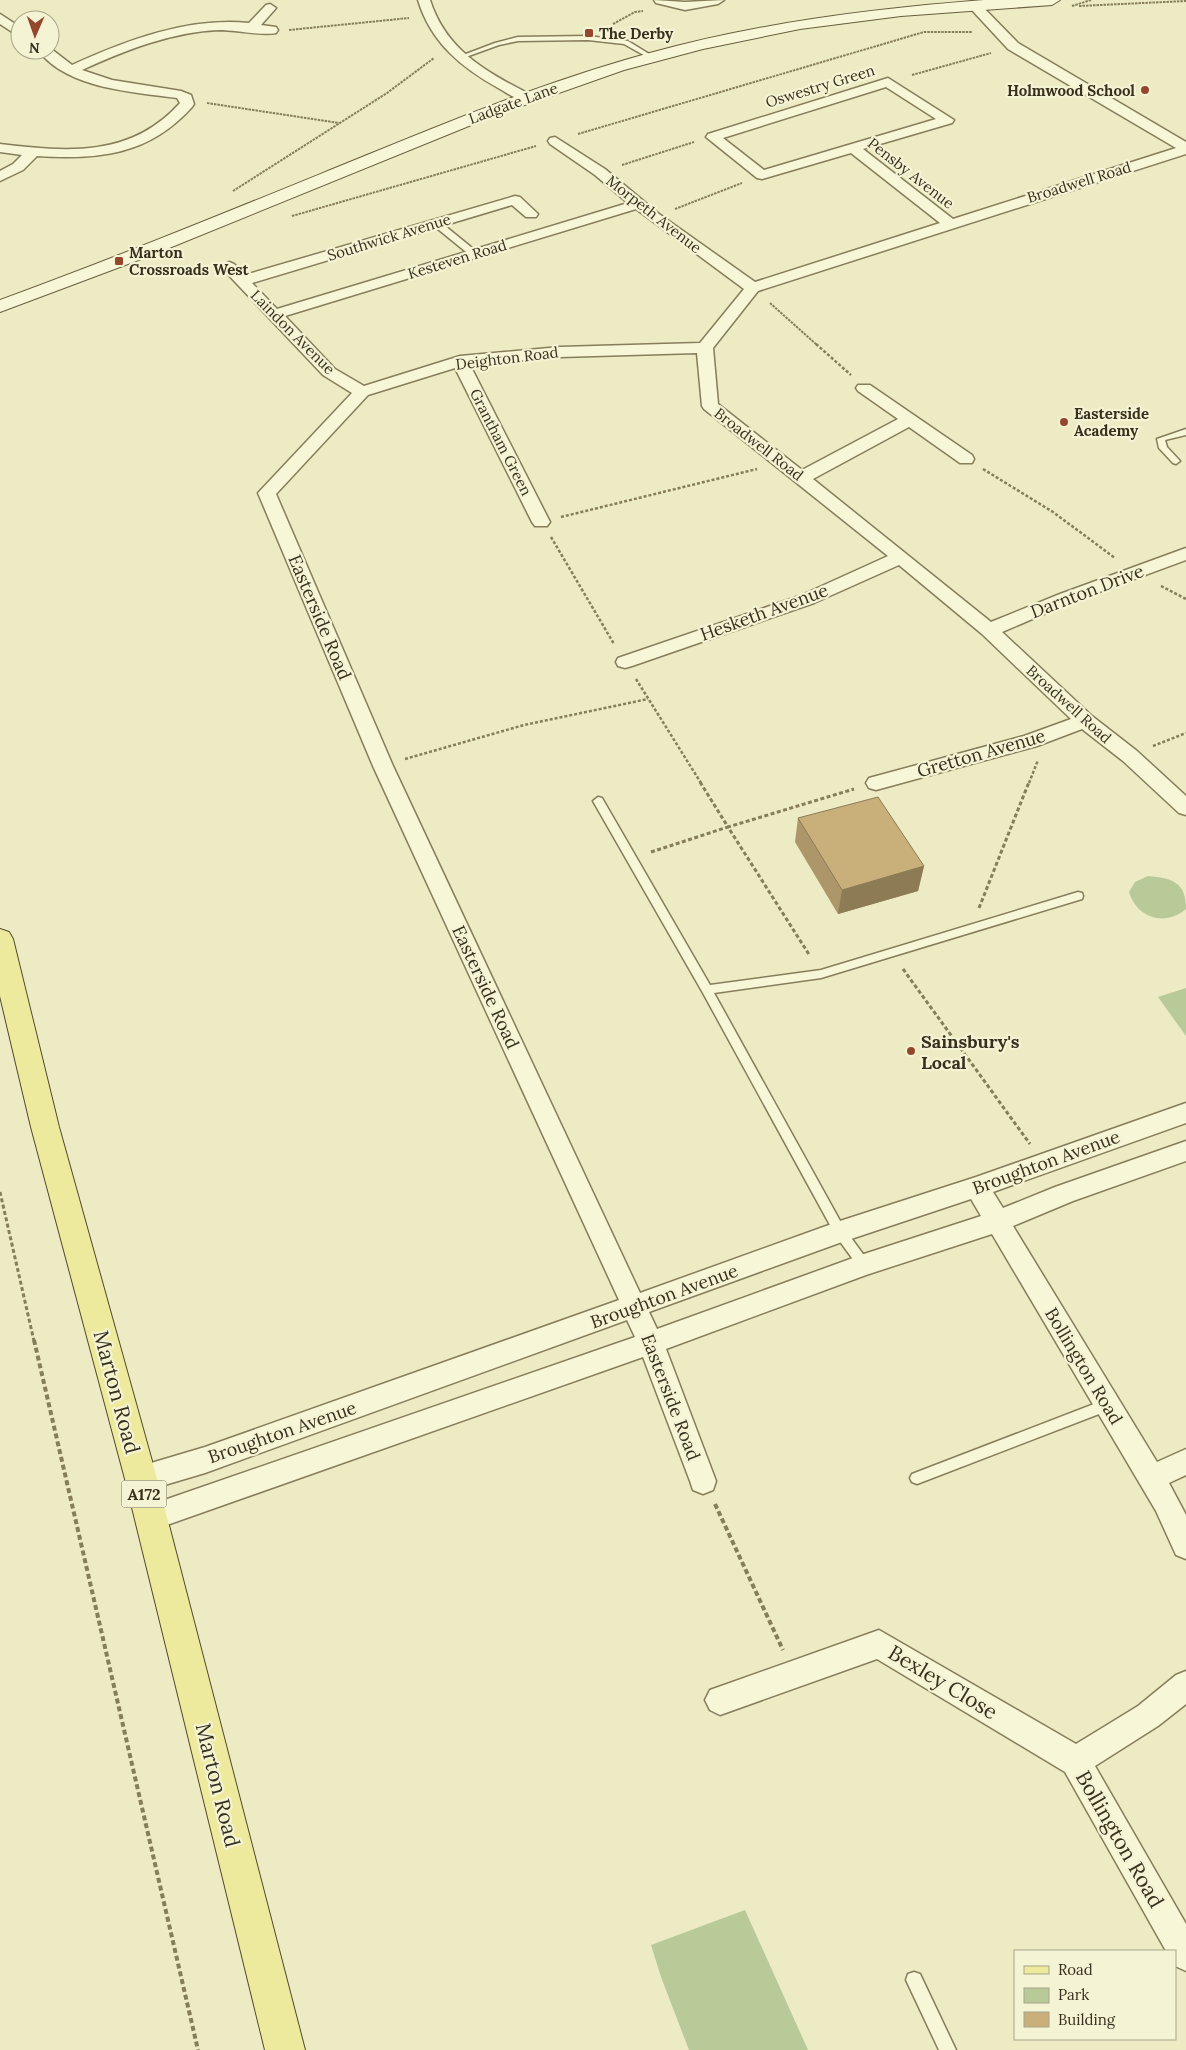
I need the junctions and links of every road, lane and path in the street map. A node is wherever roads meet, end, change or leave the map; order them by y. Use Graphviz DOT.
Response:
graph roads {
  1 [pos="424,0"];
  2 [pos="660,0"];
  3 [pos="718,0"];
  4 [pos="1052,0"];
  5 [pos="1091,0"];
  6 [pos="1186,1"];
  7 [pos="675,5"];
  8 [pos="974,5"];
  9 [pos="1074,6"];
  10 [pos="1066,7"];
  11 [pos="270,8"];
  12 [pos="427,16"];
  13 [pos="253,26"];
  14 [pos="997,29"];
  15 [pos="272,30"];
  16 [pos="440,37"];
  17 [pos="588,38"];
  18 [pos="1013,46"];
  19 [pos="461,57"];
  20 [pos="651,57"];
  21 [pos="58,60"];
  22 [pos="72,70"];
  23 [pos="888,82"];
  24 [pos="524,97"];
  25 [pos="187,100"];
  26 [pos="340,123"];
  27 [pos="713,137"];
  28 [pos="555,141"];
  29 [pos="0,148"];
  30 [pos="853,148"];
  31 [pos="1186,148"];
  32 [pos="33,152"];
  33 [pos="600,172"];
  34 [pos="762,175"];
  35 [pos="0,177"];
  36 [pos="228,195"];
  37 [pos="638,204"];
  38 [pos="531,214"];
  39 [pos="289,217"];
  40 [pos="654,217"];
  41 [pos="436,223"];
  42 [pos="949,223"];
  43 [pos="474,254"];
  44 [pos="230,267"];
  45 [pos="242,281"];
  46 [pos="753,288"];
  47 [pos="0,306"];
  48 [pos="276,314"];
  49 [pos="705,348"];
  50 [pos="460,362"];
  51 [pos="864,388"];
  52 [pos="362,392"];
  53 [pos="911,418"];
  54 [pos="1186,432"];
  55 [pos="966,458"];
  56 [pos="1176,461"];
  57 [pos="801,478"];
  58 [pos="267,493"];
  59 [pos="541,522"];
  60 [pos="1186,554"];
  61 [pos="901,556"];
  62 [pos="1136,573"];
  63 [pos="1186,599"];
  64 [pos="989,630"];
  65 [pos="625,662"];
  66 [pos="648,699"];
  67 [pos="1085,721"];
  68 [pos="1186,733"];
  69 [pos="1030,740"];
  70 [pos="1130,756"];
  71 [pos="383,766"];
  72 [pos="876,783"];
  73 [pos="598,801"];
  74 [pos="1186,808"];
  75 [pos="631,858"];
  76 [pos="1078,896"];
  77 [pos="970,929"];
  78 [pos="0,939"];
  79 [pos="892,954"];
  80 [pos="821,974"];
  81 [pos="707,990"];
  82 [pos="1186,1113"];
  83 [pos="1186,1151"];
  84 [pos="1044,1162"];
  85 [pos="977,1187"];
  86 [pos="0,1192"];
  87 [pos="998,1221"];
  88 [pos="840,1232"];
  89 [pos="864,1265"];
  90 [pos="635,1307"];
  91 [pos="651,1343"];
  92 [pos="1107,1405"];
  93 [pos="1186,1462"];
  94 [pos="917,1478"];
  95 [pos="1150,1478"];
  96 [pos="141,1479"];
  97 [pos="703,1480"];
  98 [pos="150,1518"];
  99 [pos="1186,1546"];
  100 [pos="794,1674"];
  101 [pos="1186,1685"];
  102 [pos="720,1700"];
  103 [pos="1076,1761"];
  104 [pos="1186,1954"];
  105 [pos="914,1980"];
  106 [pos="198,2050"];
  107 [pos="285,2050"];
  108 [pos="948,2050"];
  1 -- 12 [label="street"];
  2 -- 7 [label="street"];
  3 -- 7 [label="street"];
  4 -- 8 [label="main road, Ladgate Lane"];
  5 -- 9 [label="path"];
  6 -- 9 [label="path"];
  7 -- 17 [label="path"];
  8 -- 14 [label="street"];
  8 -- 20 [label="main road, Ladgate Lane"];
  9 -- 10 [label="path"];
  11 -- 13 [label="street"];
  12 -- 15 [label="path"];
  12 -- 16 [label="street"];
  13 -- 15 [label="street"];
  13 -- 22 [label="street"];
  14 -- 18 [label="street"];
  14 -- 28 [label="path"];
  16 -- 19 [label="street"];
  16 -- 26 [label="path"];
  17 -- 19 [label="lane"];
  17 -- 20 [label="lane"];
  18 -- 23 [label="path"];
  18 -- 31 [label="street"];
  19 -- 24 [label="street"];
  20 -- 24 [label="main road, Ladgate Lane"];
  21 -- 22 [label="street"];
  22 -- 25 [label="street"];
  23 -- 27 [label="street, Oswestry Green"];
  23 -- 30 [label="street, Oswestry Green"];
  24 -- 47 [label="main road, Ladgate Lane"];
  25 -- 26 [label="path"];
  25 -- 32 [label="street"];
  26 -- 36 [label="path"];
  27 -- 33 [label="path"];
  27 -- 34 [label="street"];
  28 -- 33 [label="street, Morpeth Avenue"];
  28 -- 39 [label="path"];
  29 -- 32 [label="street"];
  30 -- 34 [label="street, Oswestry Green"];
  30 -- 42 [label="street, Pensby Avenue"];
  31 -- 42 [label="street, Broadwell Road"];
  32 -- 35 [label="street"];
  33 -- 37 [label="street, Morpeth Avenue"];
  34 -- 40 [label="path"];
  37 -- 40 [label="street, Morpeth Avenue"];
  37 -- 43 [label="street, Kesteven Road"];
  38 -- 41 [label="street, Southwick Avenue"];
  40 -- 46 [label="street, Morpeth Avenue"];
  41 -- 43 [label="lane"];
  41 -- 45 [label="street, Southwick Avenue"];
  42 -- 46 [label="street, Broadwell Road"];
  43 -- 48 [label="street, Kesteven Road"];
  44 -- 45 [label="street, Laindon Avenue"];
  45 -- 48 [label="street, Laindon Avenue"];
  46 -- 49 [label="street"];
  46 -- 51 [label="path"];
  48 -- 52 [label="street, Laindon Avenue"];
  49 -- 50 [label="street, Deighton Road"];
  49 -- 57 [label="street, Broadwell Road"];
  50 -- 52 [label="street, Deighton Road"];
  50 -- 59 [label="street, Grantham Green"];
  51 -- 53 [label="street"];
  52 -- 58 [label="street, Deighton Road"];
  53 -- 55 [label="street"];
  53 -- 57 [label="street"];
  54 -- 56 [label="lane"];
  55 -- 62 [label="path"];
  57 -- 61 [label="street, Broadwell Road"];
  58 -- 71 [label="street, Easterside Road"];
  60 -- 62 [label="street, Darnton Drive"];
  61 -- 64 [label="street, Broadwell Road"];
  61 -- 65 [label="street, Hesketh Avenue"];
  62 -- 63 [label="path"];
  62 -- 64 [label="street, Darnton Drive"];
  64 -- 67 [label="street, Broadwell Road"];
  66 -- 71 [label="path"];
  67 -- 69 [label="street, Gretton Avenue"];
  67 -- 70 [label="street, Broadwell Road"];
  68 -- 70 [label="path"];
  69 -- 72 [label="street, Gretton Avenue"];
  69 -- 77 [label="path"];
  70 -- 74 [label="street, Broadwell Road"];
  71 -- 90 [label="street, Easterside Road"];
  73 -- 75 [label="lane"];
  75 -- 80 [label="path"];
  75 -- 81 [label="lane"];
  76 -- 77 [label="lane"];
  77 -- 79 [label="lane"];
  78 -- 96 [label="main road, Marton Road / A172"];
  79 -- 80 [label="lane"];
  79 -- 84 [label="path"];
  80 -- 81 [label="lane"];
  81 -- 88 [label="lane"];
  82 -- 84 [label="street, Broughton Avenue"];
  83 -- 87 [label="street, Broughton Avenue"];
  84 -- 85 [label="street, Broughton Avenue"];
  85 -- 87 [label="street, Bollington Road"];
  85 -- 88 [label="street, Broughton Avenue"];
  86 -- 106 [label="path"];
  87 -- 89 [label="street, Broughton Avenue"];
  87 -- 92 [label="street, Bollington Road"];
  88 -- 89 [label="lane"];
  88 -- 90 [label="street, Broughton Avenue"];
  89 -- 91 [label="street, Broughton Avenue"];
  90 -- 91 [label="street, Easterside Road"];
  90 -- 96 [label="street, Broughton Avenue"];
  91 -- 97 [label="street, Easterside Road"];
  91 -- 98 [label="street, Broughton Avenue"];
  92 -- 94 [label="lane"];
  92 -- 95 [label="street, Bollington Road"];
  93 -- 95 [label="street"];
  95 -- 99 [label="street, Bollington Road"];
  96 -- 98 [label="main road, Marton Road / A172"];
  97 -- 100 [label="path"];
  98 -- 107 [label="main road, Marton Road / A172"];
  100 -- 102 [label="street, Bexley Close"];
  100 -- 103 [label="street, Bexley Close"];
  101 -- 103 [label="street, Bollington Road"];
  103 -- 104 [label="street, Bollington Road"];
  105 -- 108 [label="lane"];
}
